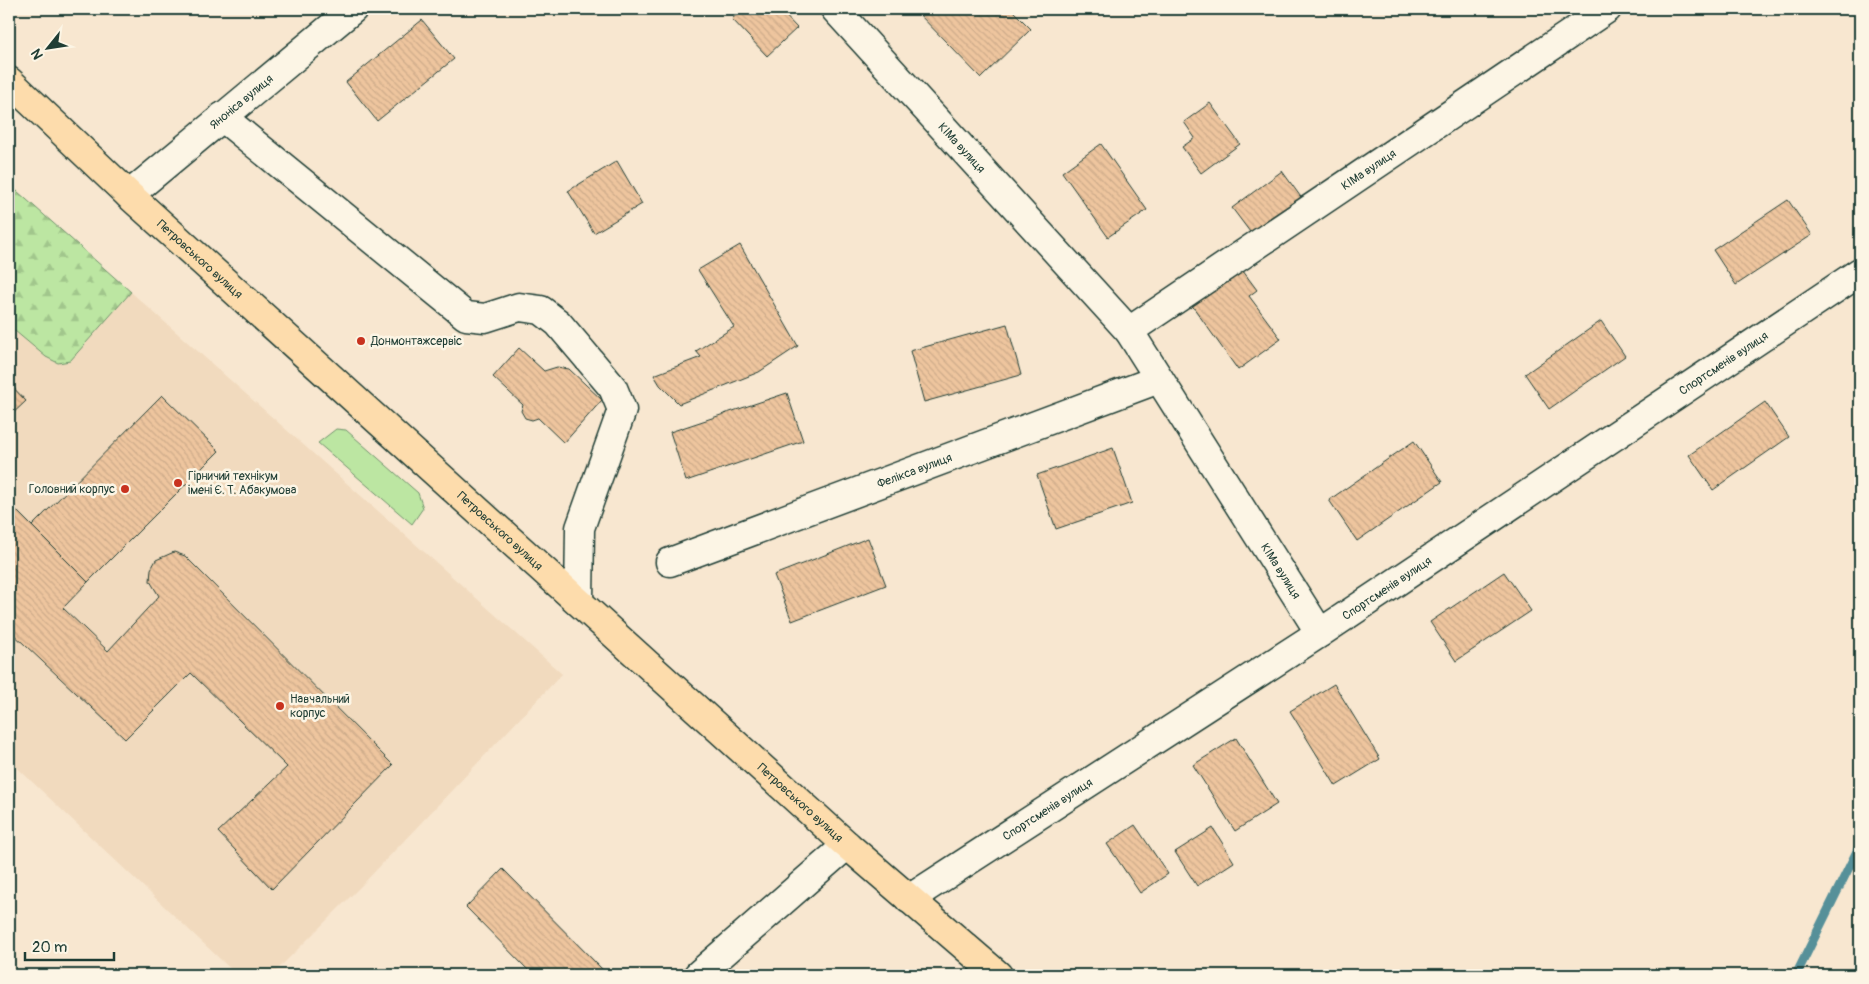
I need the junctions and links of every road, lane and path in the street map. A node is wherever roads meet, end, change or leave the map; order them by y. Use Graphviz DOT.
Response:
graph roads {
  1 [pos="353,9"];
  2 [pos="835,9"];
  3 [pos="1608,9"];
  4 [pos="9,81"];
  5 [pos="222,117"];
  6 [pos="129,195"];
  7 [pos="1860,272"];
  8 [pos="1130,331"];
  9 [pos="1159,379"];
  10 [pos="670,562"];
  11 [pos="579,601"];
  12 [pos="1320,633"];
  13 [pos="847,845"];
  14 [pos="909,899"];
  15 [pos="698,975"];
  16 [pos="998,975"];
  1 -- 5 [label="street, Яноніса вулиця"];
  2 -- 8 [label="street, КІМа вулиця"];
  3 -- 8 [label="street, КІМа вулиця"];
  4 -- 6 [label="main road, Петровського вулиця"];
  5 -- 6 [label="street, Яноніса вулиця"];
  5 -- 11 [label="street"];
  6 -- 11 [label="main road, Петровського вулиця"];
  7 -- 12 [label="street, Спортсменів вулиця"];
  8 -- 9 [label="street, КІМа вулиця"];
  9 -- 10 [label="street, Фелікса вулиця"];
  9 -- 12 [label="street, КІМа вулиця"];
  11 -- 13 [label="main road, Петровського вулиця"];
  12 -- 14 [label="street, Спортсменів вулиця"];
  13 -- 14 [label="main road, Петровського вулиця"];
  13 -- 15 [label="street"];
  14 -- 16 [label="main road, Петровського вулиця"];
}
